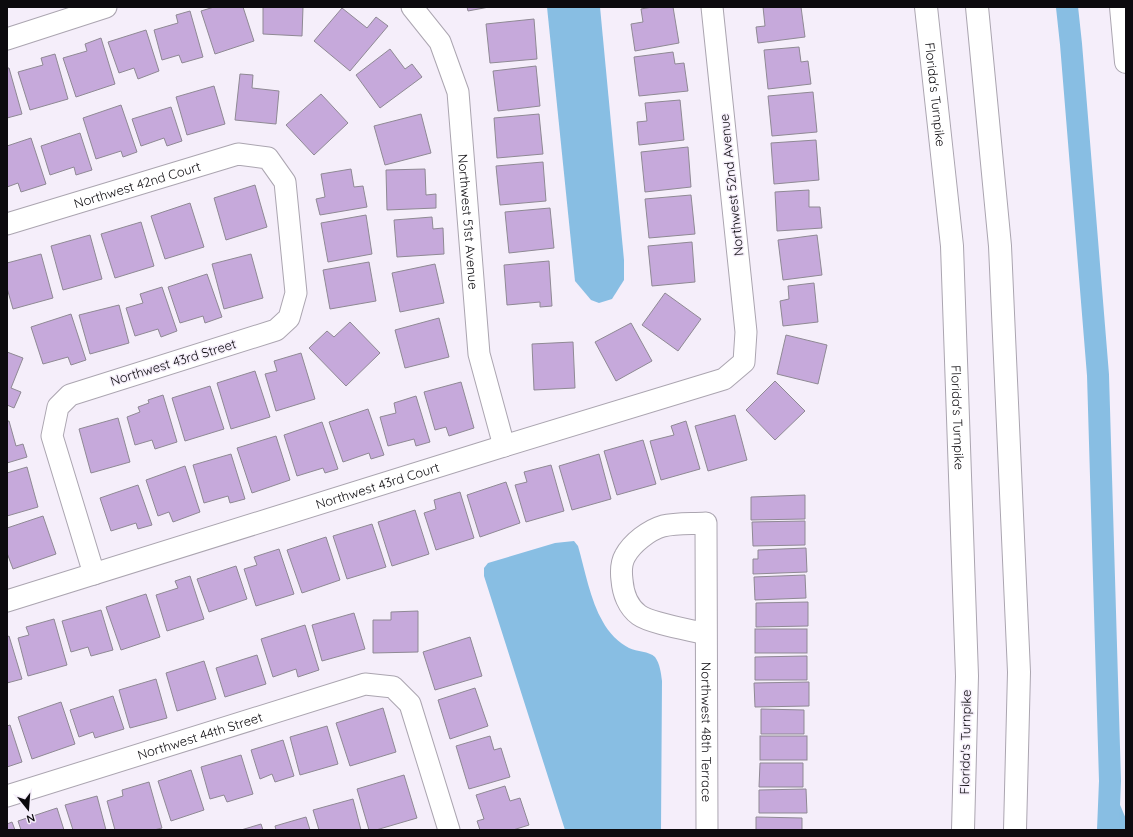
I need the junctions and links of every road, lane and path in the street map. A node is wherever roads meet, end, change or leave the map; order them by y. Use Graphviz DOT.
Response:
graph roads {
  1 [pos="106,7"];
  2 [pos="412,7"];
  3 [pos="712,7"];
  4 [pos="926,7"];
  5 [pos="977,7"];
  6 [pos="1121,7"];
  7 [pos="7,39"];
  8 [pos="1126,62"];
  9 [pos="7,224"];
  10 [pos="289,318"];
  11 [pos="744,362"];
  12 [pos="504,446"];
  13 [pos="94,574"];
  14 [pos="7,601"];
  15 [pos="706,634"];
  16 [pos="7,796"];
  17 [pos="449,830"];
  18 [pos="707,830"];
  19 [pos="963,830"];
  20 [pos="1015,830"];
  1 -- 7 [label="street"];
  2 -- 12 [label="street, Northwest 51st Avenue"];
  3 -- 11 [label="street, Northwest 52nd Avenue"];
  4 -- 19 [label="main road, Florida's Turnpike"];
  5 -- 20 [label="main road"];
  6 -- 8 [label="main road"];
  9 -- 10 [label="street, Northwest 42nd Court"];
  10 -- 13 [label="street, Northwest 43rd Street"];
  11 -- 12 [label="street, Northwest 43rd Court"];
  12 -- 13 [label="street, Northwest 43rd Court"];
  13 -- 14 [label="street, Northwest 43rd Court"];
  15 -- 15 [label="street, Northwest 48th Terrace"];
  15 -- 18 [label="street, Northwest 48th Terrace"];
  16 -- 17 [label="street, Northwest 44th Street"];
}
